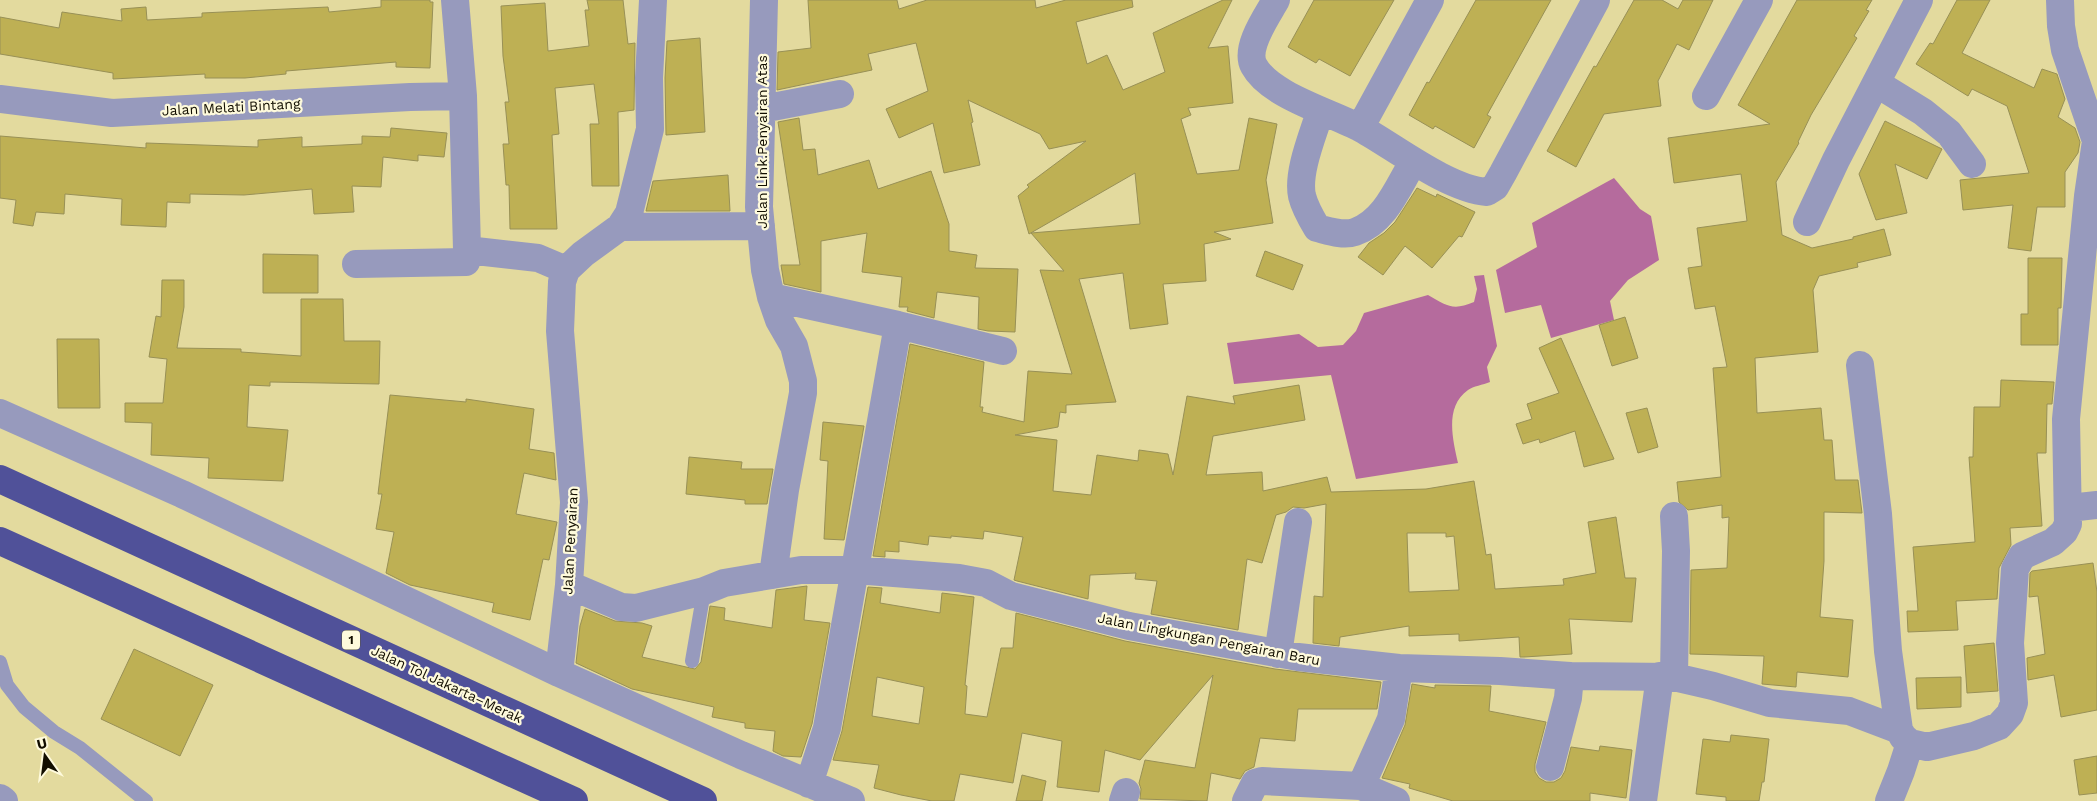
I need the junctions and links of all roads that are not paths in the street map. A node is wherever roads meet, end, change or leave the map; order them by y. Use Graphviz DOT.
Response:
graph roads {
  1 [pos="455,0"];
  2 [pos="653,0"];
  3 [pos="764,0"];
  4 [pos="1276,0"];
  5 [pos="1430,0"];
  6 [pos="1596,0"];
  7 [pos="1759,0"];
  8 [pos="1919,0"];
  9 [pos="2060,0"];
  10 [pos="1876,84"];
  11 [pos="840,94"];
  12 [pos="463,96"];
  13 [pos="1706,96"];
  14 [pos="0,98"];
  15 [pos="762,109"];
  16 [pos="1320,112"];
  17 [pos="1360,128"];
  18 [pos="1413,162"];
  19 [pos="1972,164"];
  20 [pos="1806,222"];
  21 [pos="761,226"];
  22 [pos="620,227"];
  23 [pos="467,250"];
  24 [pos="356,264"];
  25 [pos="566,270"];
  26 [pos="771,297"];
  27 [pos="898,325"];
  28 [pos="2086,326"];
  29 [pos="1003,351"];
  30 [pos="1860,366"];
  31 [pos="0,413"];
  32 [pos="0,479"];
  33 [pos="2097,505"];
  34 [pos="2069,508"];
  35 [pos="1674,516"];
  36 [pos="1298,522"];
  37 [pos="0,542"];
  38 [pos="855,570"];
  39 [pos="774,575"];
  40 [pos="569,586"];
  41 [pos="704,591"];
  42 [pos="1278,654"];
  43 [pos="692,661"];
  44 [pos="0,662"];
  45 [pos="1399,668"];
  46 [pos="559,673"];
  47 [pos="1570,676"];
  48 [pos="1667,677"];
  49 [pos="1905,736"];
  50 [pos="1550,767"];
  51 [pos="809,784"];
  52 [pos="1361,786"];
  53 [pos="0,798"];
  54 [pos="4,801"];
  55 [pos="146,801"];
  56 [pos="574,801"];
  57 [pos="703,801"];
  58 [pos="851,801"];
  59 [pos="1246,801"];
  60 [pos="1396,801"];
  61 [pos="1643,801"];
  62 [pos="1889,801"];
  1 -- 12 [label="street"];
  2 -- 22 [label="street"];
  3 -- 15 [label="street, Jalan Link.Penyairan Atas"];
  4 -- 16 [label="street"];
  5 -- 17 [label="street"];
  6 -- 18 [label="street"];
  7 -- 13 [label="street"];
  8 -- 10 [label="street"];
  9 -- 28 [label="street, Jalan Lingkungan Pengairan Baru"];
  10 -- 19 [label="street"];
  10 -- 20 [label="street"];
  11 -- 15 [label="street"];
  12 -- 14 [label="street, Jalan Melati Bintang"];
  12 -- 23 [label="street"];
  15 -- 21 [label="street, Jalan Link.Penyairan Atas"];
  16 -- 17 [label="street"];
  16 -- 18 [label="street"];
  17 -- 18 [label="street"];
  21 -- 22 [label="street"];
  21 -- 26 [label="street, Jalan Link.Penyairan Atas"];
  22 -- 25 [label="street"];
  23 -- 24 [label="street"];
  23 -- 25 [label="street"];
  25 -- 40 [label="street, Jalan Penyairan"];
  26 -- 27 [label="street"];
  26 -- 39 [label="street, Jalan Link.Penyairan Atas"];
  27 -- 29 [label="street"];
  27 -- 38 [label="street"];
  28 -- 34 [label="street, Jalan Lingkungan Pengairan Baru"];
  30 -- 49 [label="street"];
  31 -- 46 [label="street"];
  32 -- 57 [label="highway, Jalan Tol Jakarta–Merak / 1"];
  33 -- 34 [label="street"];
  34 -- 49 [label="street, Jalan Lingkungan Pengairan Baru"];
  35 -- 48 [label="street"];
  36 -- 42 [label="street"];
  37 -- 56 [label="highway"];
  38 -- 39 [label="street, Jalan Lingkungan Pengairan Baru"];
  38 -- 42 [label="street, Jalan Lingkungan Pengairan Baru"];
  38 -- 51 [label="street"];
  39 -- 41 [label="street, Jalan Lingkungan Pengairan Baru"];
  40 -- 41 [label="street, Jalan Lingkungan Pengairan Baru"];
  40 -- 46 [label="street, Jalan Penyairan"];
  41 -- 43 [label="lane"];
  42 -- 45 [label="street, Jalan Lingkungan Pengairan Baru"];
  44 -- 55 [label="lane"];
  45 -- 47 [label="street, Jalan Lingkungan Pengairan Baru"];
  45 -- 52 [label="street"];
  46 -- 51 [label="street"];
  47 -- 48 [label="street, Jalan Lingkungan Pengairan Baru"];
  47 -- 50 [label="street"];
  48 -- 49 [label="street, Jalan Lingkungan Pengairan Baru"];
  48 -- 61 [label="street"];
  49 -- 62 [label="street"];
  51 -- 58 [label="street"];
  52 -- 59 [label="street"];
  52 -- 60 [label="street"];
  53 -- 54 [label="street"];
}
